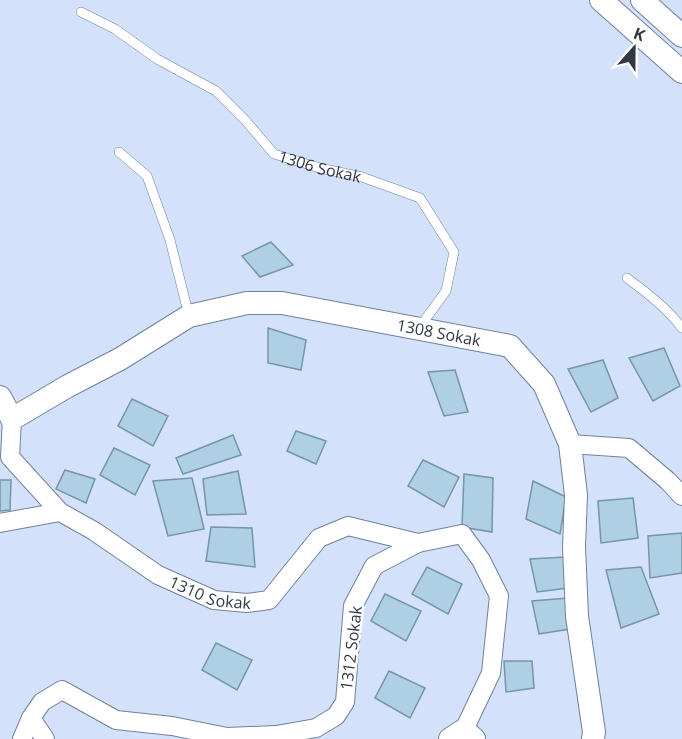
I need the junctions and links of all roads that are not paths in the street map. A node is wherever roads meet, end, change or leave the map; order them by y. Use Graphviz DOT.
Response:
graph roads {
  1 [pos="602,0"];
  2 [pos="642,0"];
  3 [pos="81,12"];
  4 [pos="682,36"];
  5 [pos="682,72"];
  6 [pos="119,152"];
  7 [pos="627,278"];
  8 [pos="189,316"];
  9 [pos="419,328"];
  10 [pos="682,328"];
  11 [pos="0,397"];
  12 [pos="12,419"];
  13 [pos="570,444"];
  14 [pos="682,496"];
  15 [pos="60,512"];
  16 [pos="0,523"];
  17 [pos="418,543"];
  18 [pos="31,718"];
  19 [pos="463,736"];
  20 [pos="22,739"];
  21 [pos="45,739"];
  22 [pos="593,739"];
  1 -- 5 [label="street"];
  2 -- 4 [label="street"];
  3 -- 9 [label="lane, 1306 Sokak"];
  6 -- 8 [label="lane"];
  7 -- 10 [label="lane"];
  8 -- 9 [label="street, 1308 Sokak"];
  8 -- 12 [label="street, 1308 Sokak"];
  9 -- 13 [label="street, 1308 Sokak"];
  11 -- 12 [label="street"];
  12 -- 15 [label="street, 1310 Sokak"];
  13 -- 14 [label="street"];
  13 -- 22 [label="street, 1308 Sokak"];
  15 -- 16 [label="street"];
  15 -- 17 [label="street, 1310 Sokak"];
  17 -- 18 [label="street, 1312 Sokak"];
  17 -- 19 [label="street, 1310 Sokak"];
  18 -- 20 [label="street, 1312 Sokak"];
  18 -- 21 [label="street"];
}
